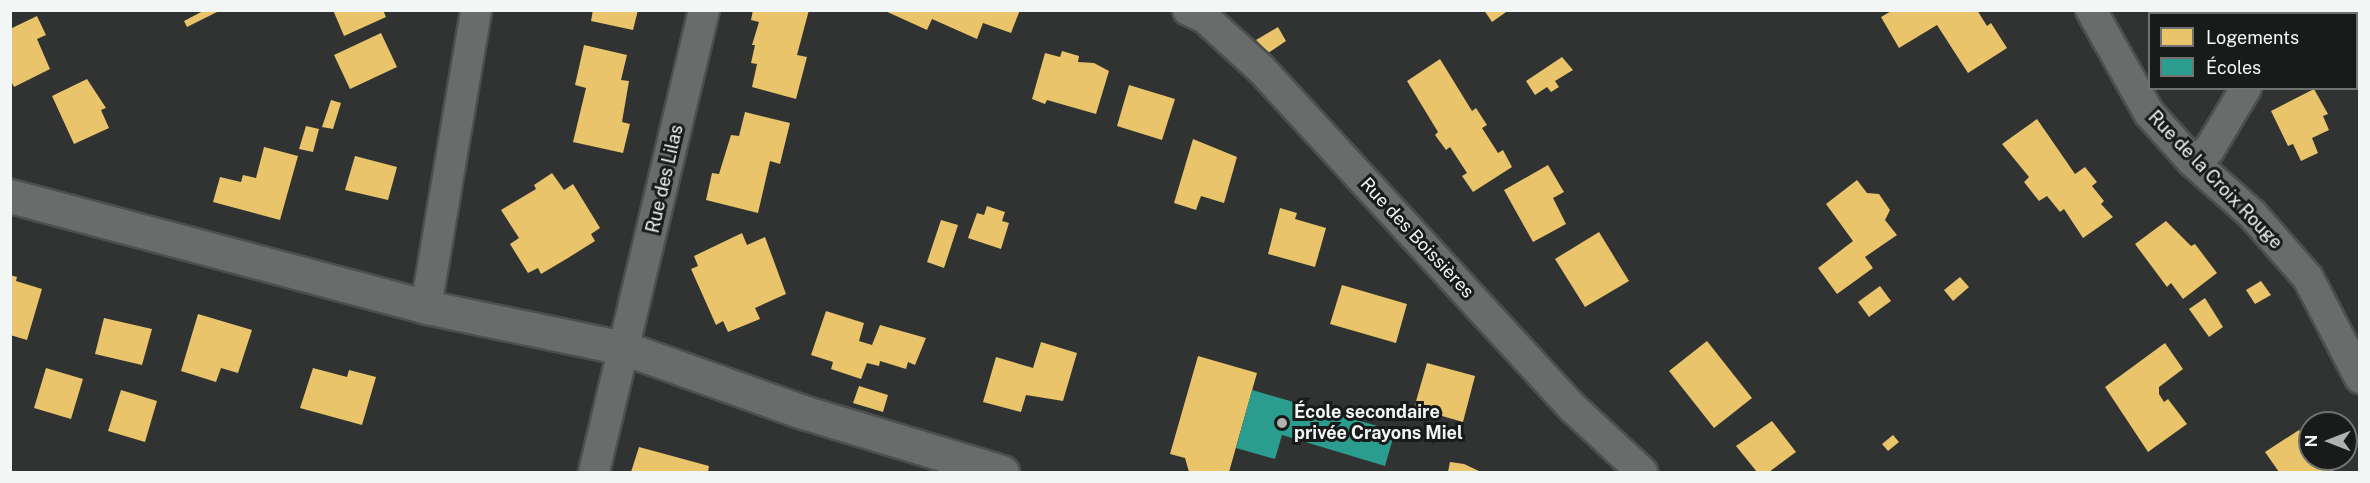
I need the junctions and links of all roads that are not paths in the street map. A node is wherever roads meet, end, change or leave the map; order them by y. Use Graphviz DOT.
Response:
graph roads {
  1 [pos="476,10"];
  2 [pos="704,10"];
  3 [pos="1188,10"];
  4 [pos="2091,10"];
  5 [pos="2245,90"];
  6 [pos="2192,161"];
  7 [pos="10,196"];
  8 [pos="426,308"];
  9 [pos="624,348"];
  10 [pos="2360,378"];
  11 [pos="594,472"];
  12 [pos="1002,472"];
  13 [pos="1642,472"];
  1 -- 8 [label="street"];
  2 -- 9 [label="street, Rue des Lilas"];
  3 -- 13 [label="street, Rue des Boissières"];
  4 -- 6 [label="street, Rue de la Croix Rouge"];
  5 -- 6 [label="street"];
  6 -- 10 [label="street, Rue de la Croix Rouge"];
  7 -- 8 [label="street"];
  8 -- 9 [label="street"];
  9 -- 11 [label="street, Rue des Lilas"];
  9 -- 12 [label="street"];
}
